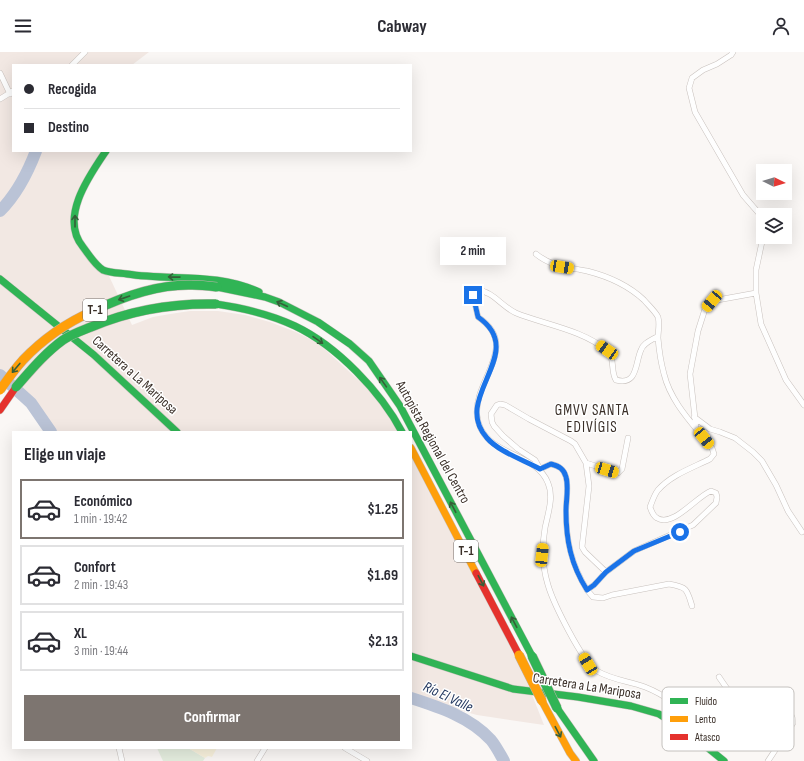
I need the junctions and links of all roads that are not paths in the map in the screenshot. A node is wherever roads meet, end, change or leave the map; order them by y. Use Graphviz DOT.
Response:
graph roads {
  1 [pos="85,52"];
  2 [pos="733,52"];
  3 [pos="73,64"];
  4 [pos="0,73"];
  5 [pos="11,92"];
  6 [pos="0,99"];
  7 [pos="105,152"];
  8 [pos="756,210"];
  9 [pos="762,244"];
  10 [pos="536,254"];
  11 [pos="0,279"];
  12 [pos="756,293"];
  13 [pos="265,297"];
  14 [pos="658,336"];
  15 [pos="0,390"];
  16 [pos="804,405"];
  17 [pos="0,410"];
  18 [pos="694,418"];
  19 [pos="696,428"];
  20 [pos="176,431"];
  21 [pos="401,431"];
  22 [pos="628,438"];
  23 [pos="412,450"];
  24 [pos="586,463"];
  25 [pos="540,469"];
  26 [pos="802,532"];
  27 [pos="606,572"];
  28 [pos="587,590"];
  29 [pos="692,606"];
  30 [pos="412,656"];
  31 [pos="720,677"];
  32 [pos="727,687"];
  33 [pos="662,696"];
  34 [pos="662,716"];
  35 [pos="118,749"];
  36 [pos="264,749"];
  37 [pos="347,749"];
  38 [pos="711,751"];
  39 [pos="775,751"];
  40 [pos="122,761"];
  41 [pos="257,761"];
  42 [pos="367,761"];
  43 [pos="576,761"];
  44 [pos="594,761"];
  45 [pos="724,761"];
  46 [pos="768,761"];
  1 -- 3 [label="street"];
  2 -- 8 [label="street"];
  4 -- 5 [label="street"];
  5 -- 6 [label="street"];
  13 -- 7 [label="main road, one-way"];
  9 -- 12 [label="street"];
  10 -- 14 [label="street"];
  11 -- 20 [label="main road, Carretera a La Mariposa"];
  12 -- 16 [label="street"];
  12 -- 18 [label="street"];
  13 -- 15 [label="main road, Autopista Regional del Centro / T-1, one-way, bridge"];
  44 -- 13 [label="main road, Autopista Regional del Centro / T-1, one-way, bridge"];
  14 -- 19 [label="street"];
  14 -- 25 [label="street"];
  17 -- 21 [label="main road, Autopista Regional del Centro / T-1, one-way, bridge"];
  18 -- 19 [label="street"];
  18 -- 26 [label="street"];
  19 -- 27 [label="street"];
  22 -- 24 [label="street"];
  23 -- 43 [label="main road, Autopista Regional del Centro / T-1, one-way, bridge"];
  24 -- 25 [label="street"];
  24 -- 27 [label="street"];
  25 -- 28 [label="street"];
  25 -- 33 [label="street"];
  27 -- 28 [label="street"];
  28 -- 29 [label="street"];
  30 -- 34 [label="main road, Carretera a La Mariposa"];
  31 -- 32 [label="street"];
  35 -- 40 [label="street"];
  36 -- 41 [label="street"];
  37 -- 42 [label="street"];
  38 -- 45 [label="main road, Carretera a La Mariposa"];
  39 -- 46 [label="street"];
}
